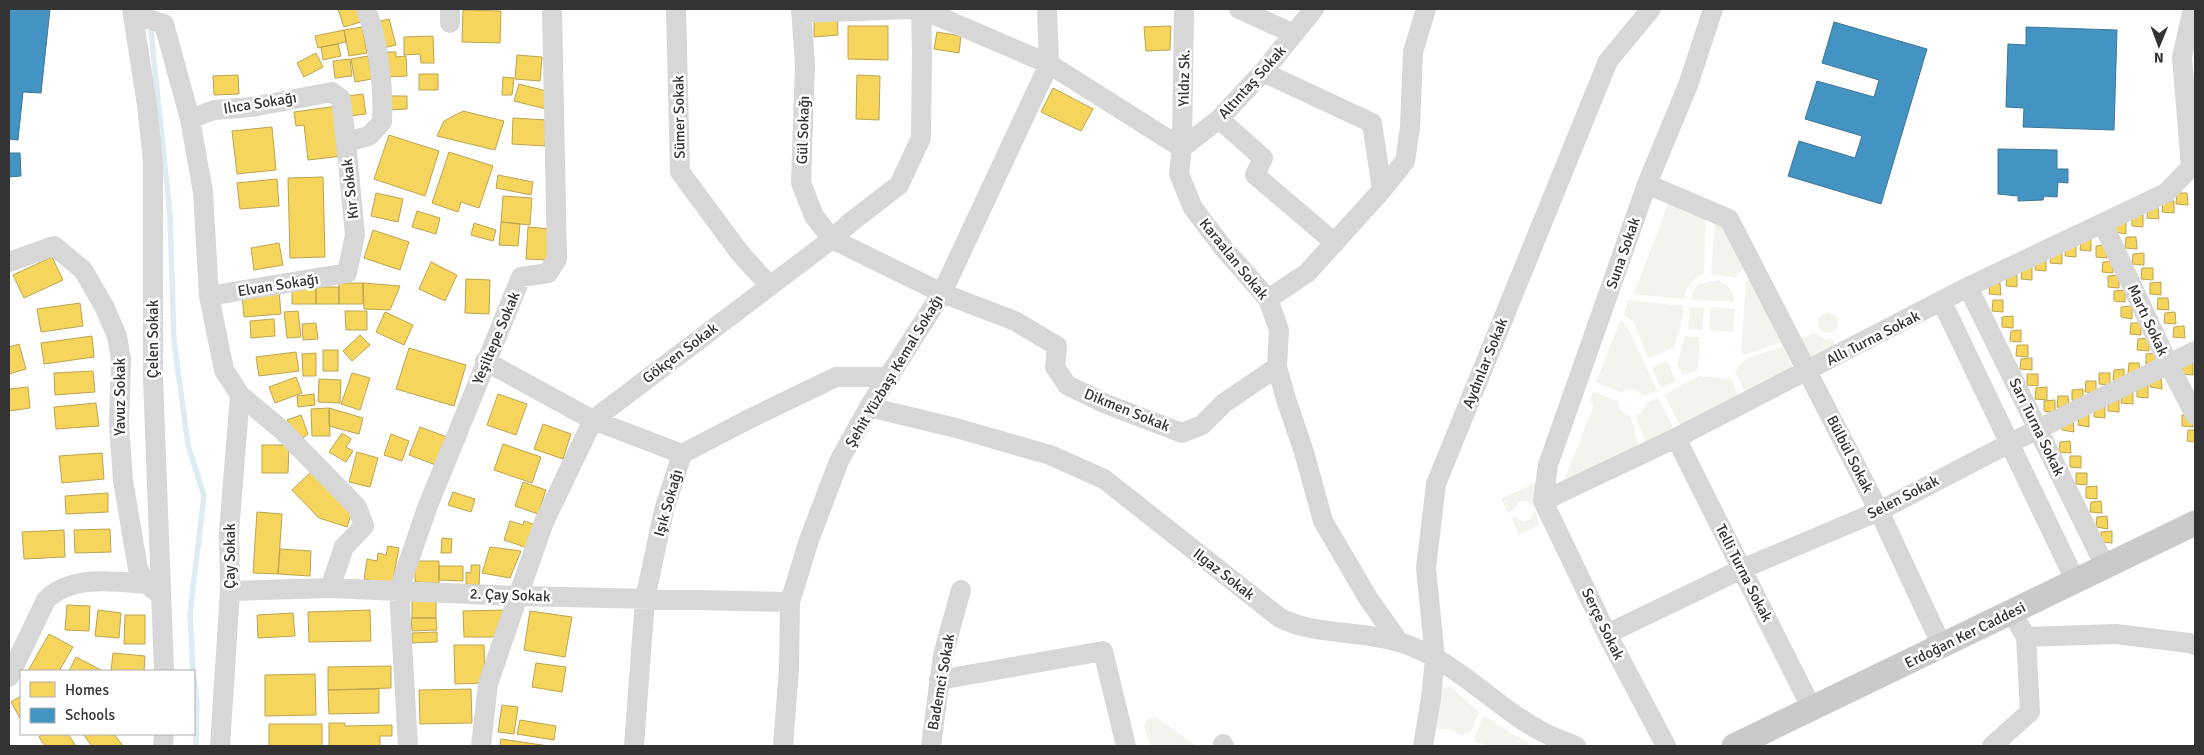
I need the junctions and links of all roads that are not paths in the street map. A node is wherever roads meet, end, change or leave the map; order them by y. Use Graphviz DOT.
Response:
graph roads {
  1 [pos="366,9"];
  2 [pos="552,9"];
  3 [pos="676,9"];
  4 [pos="911,9"];
  5 [pos="921,9"];
  6 [pos="1046,9"];
  7 [pos="1184,9"];
  8 [pos="1239,9"];
  9 [pos="1314,9"];
  10 [pos="1426,9"];
  11 [pos="1651,9"];
  12 [pos="1713,9"];
  13 [pos="2192,9"];
  14 [pos="801,11"];
  15 [pos="133,12"];
  16 [pos="1294,34"];
  17 [pos="1049,64"];
  18 [pos="1263,72"];
  19 [pos="190,119"];
  20 [pos="1219,119"];
  21 [pos="346,142"];
  22 [pos="1182,148"];
  23 [pos="2193,167"];
  24 [pos="1647,184"];
  25 [pos="1382,190"];
  26 [pos="2103,224"];
  27 [pos="832,239"];
  28 [pos="1334,243"];
  29 [pos="9,262"];
  30 [pos="347,273"];
  31 [pos="769,286"];
  32 [pos="1968,287"];
  33 [pos="942,293"];
  34 [pos="209,296"];
  35 [pos="1268,299"];
  36 [pos="1942,302"];
  37 [pos="2195,351"];
  38 [pos="485,361"];
  39 [pos="2169,365"];
  40 [pos="1277,367"];
  41 [pos="1808,371"];
  42 [pos="890,376"];
  43 [pos="240,395"];
  44 [pos="869,407"];
  45 [pos="2195,414"];
  46 [pos="593,420"];
  47 [pos="2038,429"];
  48 [pos="1676,438"];
  49 [pos="2008,444"];
  50 [pos="682,454"];
  51 [pos="1543,501"];
  52 [pos="1879,511"];
  53 [pos="2195,522"];
  54 [pos="2104,566"];
  55 [pos="1742,569"];
  56 [pos="2075,580"];
  57 [pos="148,583"];
  58 [pos="330,588"];
  59 [pos="399,590"];
  60 [pos="961,590"];
  61 [pos="230,591"];
  62 [pos="518,596"];
  63 [pos="645,599"];
  64 [pos="790,602"];
  65 [pos="2012,612"];
  66 [pos="1607,634"];
  67 [pos="2026,637"];
  68 [pos="1399,642"];
  69 [pos="2195,645"];
  70 [pos="1942,646"];
  71 [pos="1434,658"];
  72 [pos="164,670"];
  73 [pos="9,677"];
  74 [pos="939,680"];
  75 [pos="1812,709"];
  76 [pos="220,746"];
  77 [pos="408,746"];
  78 [pos="481,746"];
  79 [pos="634,746"];
  80 [pos="783,746"];
  81 [pos="931,746"];
  82 [pos="1126,746"];
  83 [pos="1423,746"];
  84 [pos="1576,746"];
  85 [pos="1666,746"];
  86 [pos="1734,746"];
  87 [pos="1992,746"];
  1 -- 21 [label="street, Kır Sokak"];
  2 -- 38 [label="street, Yeşiltepe Sokak"];
  3 -- 31 [label="street, Sümer Sokak"];
  4 -- 14 [label="street"];
  5 -- 17 [label="street"];
  5 -- 27 [label="street, Gökçen Sokak"];
  6 -- 17 [label="street, Şehit Yüzbaşı Kemal Sokağı"];
  7 -- 22 [label="street, Yıldız Sk."];
  8 -- 16 [label="street"];
  9 -- 16 [label="street, Altıntaş Sokak"];
  10 -- 25 [label="street"];
  11 -- 71 [label="street, Aydınlar Sokak"];
  12 -- 24 [label="street, Suna Sokak"];
  13 -- 23 [label="street"];
  14 -- 27 [label="street, Gül Sokağı"];
  15 -- 19 [label="street"];
  15 -- 57 [label="street, Çelen Sokak"];
  16 -- 18 [label="street, Altıntaş Sokak"];
  17 -- 22 [label="street"];
  17 -- 33 [label="street, Şehit Yüzbaşı Kemal Sokağı"];
  18 -- 20 [label="street, Altıntaş Sokak"];
  18 -- 25 [label="street"];
  19 -- 21 [label="street, Ilıca Sokağı"];
  19 -- 34 [label="street"];
  20 -- 22 [label="street, Altıntaş Sokak"];
  20 -- 28 [label="street"];
  21 -- 30 [label="street, Kır Sokak"];
  22 -- 35 [label="street, Karaalan Sokak"];
  23 -- 26 [label="street, Allı Turna Sokak"];
  24 -- 41 [label="street, Bülbül Sokak"];
  24 -- 51 [label="street, Suna Sokak"];
  25 -- 28 [label="street"];
  26 -- 32 [label="street, Allı Turna Sokak"];
  26 -- 39 [label="street, Martı Sokak"];
  27 -- 31 [label="street, Gökçen Sokak"];
  27 -- 33 [label="street, Dikmen Sokak"];
  28 -- 35 [label="street"];
  29 -- 57 [label="street, Yavuz Sokak"];
  30 -- 34 [label="street, Elvan Sokağı"];
  31 -- 46 [label="street, Gökçen Sokak"];
  32 -- 36 [label="street, Allı Turna Sokak"];
  32 -- 47 [label="street, Sarı Turna Sokak"];
  33 -- 40 [label="street, Dikmen Sokak"];
  33 -- 42 [label="street, Şehit Yüzbaşı Kemal Sokağı"];
  34 -- 43 [label="street"];
  35 -- 40 [label="street, Karaalan Sokak"];
  36 -- 41 [label="street, Allı Turna Sokak"];
  36 -- 49 [label="street"];
  37 -- 39 [label="street, Selen Sokak"];
  38 -- 46 [label="street"];
  38 -- 59 [label="street, Yeşiltepe Sokak"];
  39 -- 45 [label="street, Martı Sokak"];
  39 -- 47 [label="street, Selen Sokak"];
  40 -- 68 [label="street, Karaalan Sokak"];
  41 -- 48 [label="street, Allı Turna Sokak"];
  41 -- 52 [label="street, Bülbül Sokak"];
  42 -- 44 [label="street, Şehit Yüzbaşı Kemal Sokağı"];
  42 -- 50 [label="street, Işık Sokağı"];
  43 -- 58 [label="street"];
  43 -- 61 [label="street, Çay Sokak"];
  44 -- 64 [label="street, Şehit Yüzbaşı Kemal Sokağı"];
  44 -- 68 [label="street, Ilgaz Sokak"];
  46 -- 50 [label="street"];
  46 -- 62 [label="street, Gökçen Sokak"];
  47 -- 49 [label="street, Selen Sokak"];
  47 -- 54 [label="street, Sarı Turna Sokak"];
  48 -- 51 [label="street, Allı Turna Sokak"];
  48 -- 55 [label="street, Telli Turna Sokak"];
  49 -- 52 [label="street, Selen Sokak"];
  49 -- 56 [label="street"];
  50 -- 63 [label="street, Işık Sokağı"];
  51 -- 66 [label="street, Serçe Sokak"];
  52 -- 55 [label="street, Selen Sokak"];
  52 -- 70 [label="street, Bülbül Sokak"];
  53 -- 54 [label="main road, Erdoğan Ker Caddesi"];
  54 -- 56 [label="main road, Erdoğan Ker Caddesi"];
  55 -- 66 [label="street, Selen Sokak"];
  55 -- 75 [label="street, Telli Turna Sokak"];
  56 -- 65 [label="main road, Erdoğan Ker Caddesi"];
  57 -- 72 [label="street, Çelen Sokak"];
  57 -- 73 [label="street"];
  58 -- 59 [label="street, 2. Çay Sokak"];
  58 -- 61 [label="street, 2. Çay Sokak"];
  59 -- 62 [label="street, 2. Çay Sokak"];
  59 -- 77 [label="street"];
  60 -- 74 [label="street, Bademci Sokak"];
  61 -- 76 [label="street, Çay Sokak"];
  62 -- 63 [label="street, 2. Çay Sokak"];
  62 -- 78 [label="street, Gökçen Sokak"];
  63 -- 64 [label="street, 2. Çay Sokak"];
  63 -- 79 [label="street, Işık Sokağı"];
  64 -- 80 [label="street, Şehit Yüzbaşı Kemal Sokağı"];
  65 -- 67 [label="street"];
  65 -- 70 [label="main road, Erdoğan Ker Caddesi"];
  66 -- 85 [label="street, Serçe Sokak"];
  67 -- 69 [label="street"];
  67 -- 87 [label="street"];
  68 -- 71 [label="street, Ilgaz Sokak"];
  70 -- 75 [label="main road, Erdoğan Ker Caddesi"];
  71 -- 83 [label="street, Aydınlar Sokak"];
  71 -- 84 [label="street, Ilgaz Sokak"];
  74 -- 81 [label="street, Bademci Sokak"];
  74 -- 82 [label="street"];
  75 -- 86 [label="main road, Erdoğan Ker Caddesi"];
}
